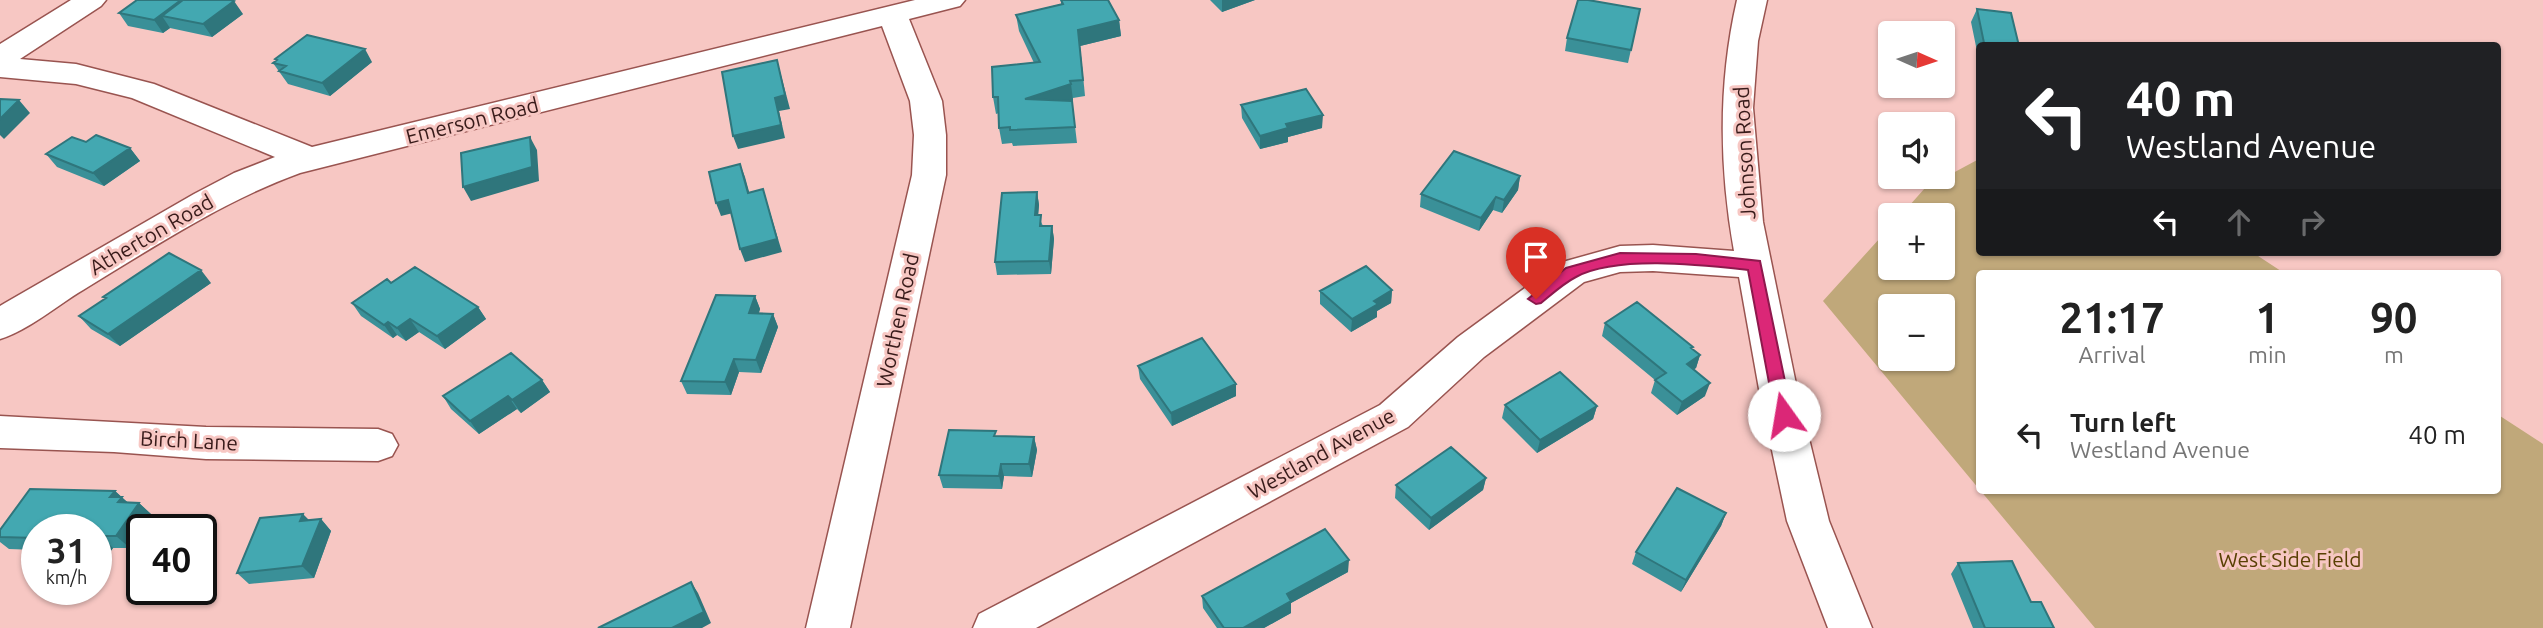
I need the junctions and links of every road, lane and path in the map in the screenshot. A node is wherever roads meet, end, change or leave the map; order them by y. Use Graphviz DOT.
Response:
graph roads {
  1 [pos="90,0"];
  2 [pos="950,0"];
  3 [pos="1752,0"];
  4 [pos="892,15"];
  5 [pos="0,58"];
  6 [pos="0,67"];
  7 [pos="310,159"];
  8 [pos="1754,265"];
  9 [pos="0,325"];
  10 [pos="0,432"];
  11 [pos="378,445"];
  12 [pos="828,628"];
  13 [pos="995,628"];
  14 [pos="1850,628"];
  1 -- 5 [label="street"];
  2 -- 4 [label="street, Emerson Road"];
  3 -- 8 [label="street, Johnson Road"];
  4 -- 7 [label="street, Emerson Road"];
  4 -- 12 [label="street, Worthen Road"];
  6 -- 7 [label="street"];
  7 -- 9 [label="street, Atherton Road"];
  8 -- 13 [label="street, Westland Avenue"];
  8 -- 14 [label="street, Johnson Road"];
  10 -- 11 [label="street, Birch Lane"];
}
